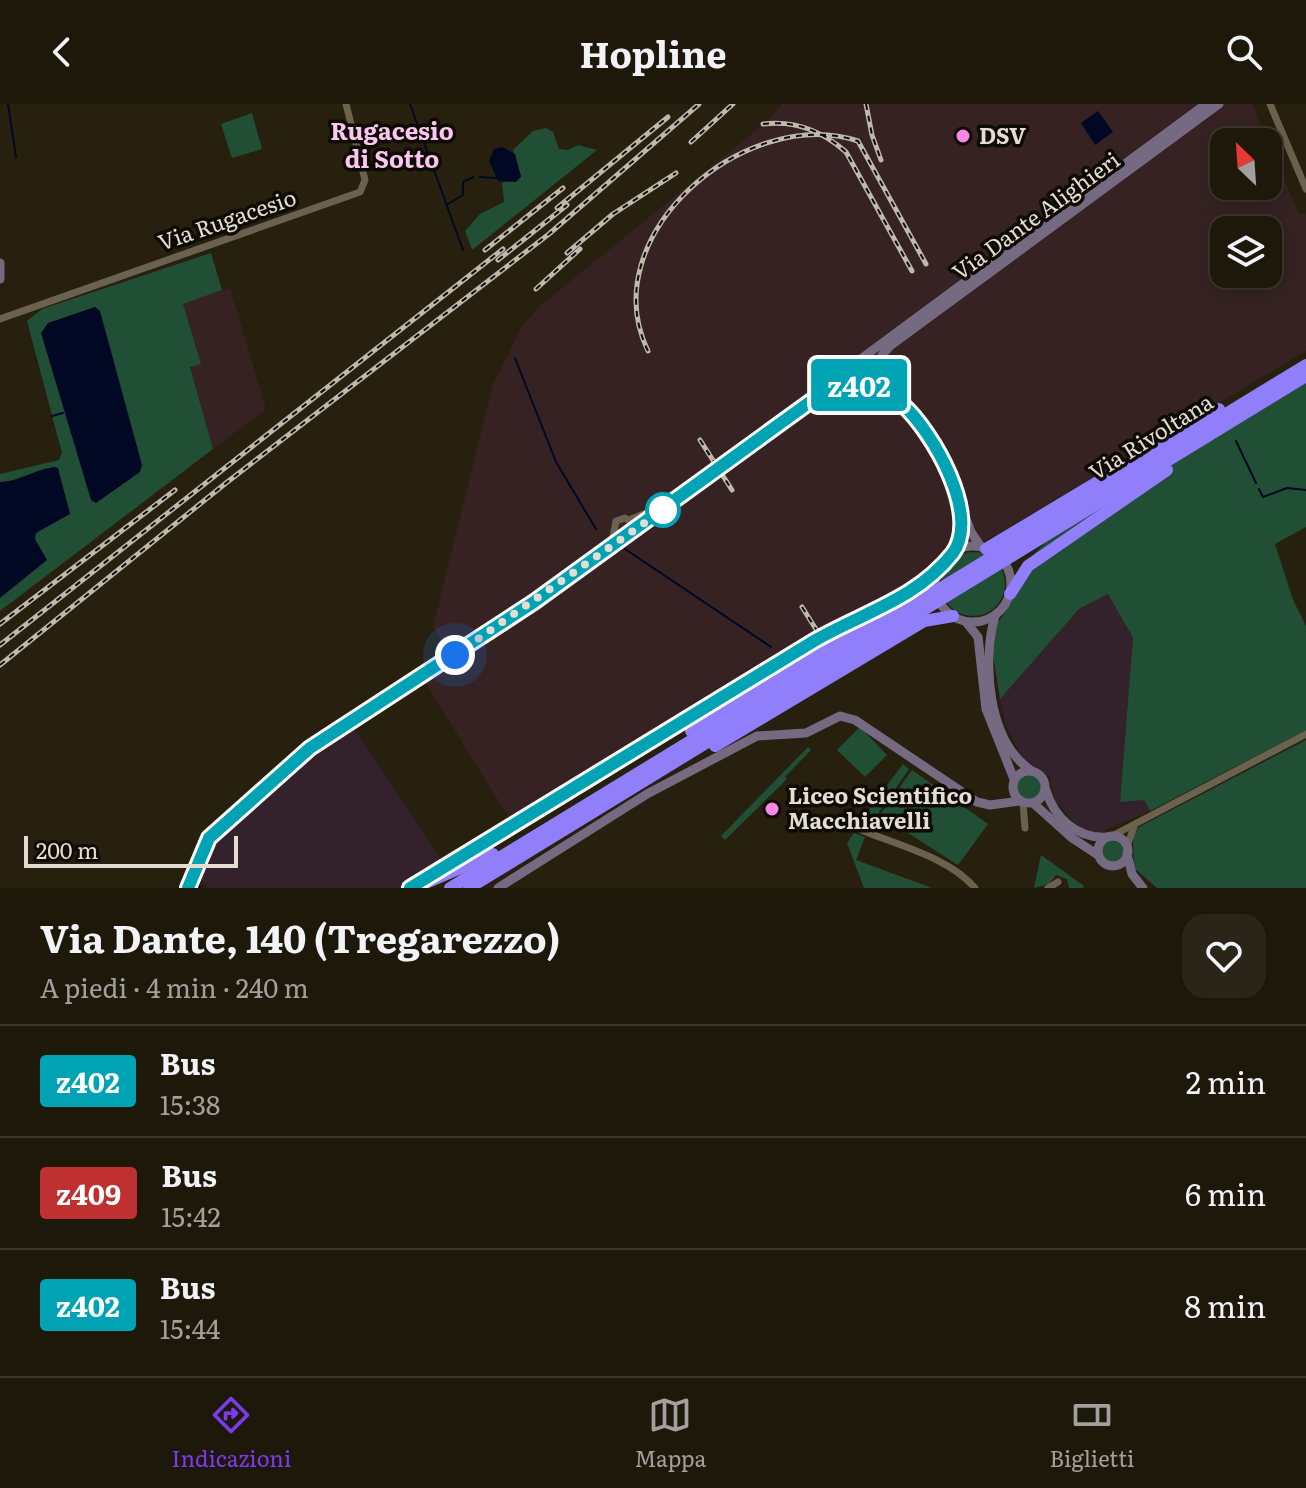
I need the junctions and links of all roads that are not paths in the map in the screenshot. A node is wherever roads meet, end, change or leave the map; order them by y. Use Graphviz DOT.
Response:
graph roads {
  1 [pos="346,104"];
  2 [pos="1206,104"];
  3 [pos="1219,104"];
  4 [pos="1270,104"];
  5 [pos="1306,189"];
  6 [pos="0,263"];
  7 [pos="0,279"];
  8 [pos="0,311"];
  9 [pos="16,314"];
  10 [pos="0,319"];
  11 [pos="860,359"];
  12 [pos="883,361"];
  13 [pos="1306,364"];
  14 [pos="887,374"];
  15 [pos="1306,377"];
  16 [pos="859,385"];
  17 [pos="873,389"];
  18 [pos="812,396"];
  19 [pos="901,403"];
  20 [pos="709,472"];
  21 [pos="962,504"];
  22 [pos="629,520"];
  23 [pos="633,529"];
  24 [pos="620,535"];
  25 [pos="1020,546"];
  26 [pos="984,548"];
  27 [pos="953,552"];
  28 [pos="939,568"];
  29 [pos="1010,594"];
  30 [pos="895,603"];
  31 [pos="924,604"];
  32 [pos="953,616"];
  33 [pos="995,616"];
  34 [pos="966,622"];
  35 [pos="1306,734"];
  36 [pos="1032,771"];
  37 [pos="636,774"];
  38 [pos="1014,779"];
  39 [pos="1045,789"];
  40 [pos="608,790"];
  41 [pos="623,793"];
  42 [pos="1026,803"];
  43 [pos="1145,817"];
  44 [pos="565,829"];
  45 [pos="859,829"];
  46 [pos="1110,837"];
  47 [pos="1127,850"];
  48 [pos="1099,856"];
  49 [pos="1114,865"];
  50 [pos="1058,882"];
  51 [pos="188,888"];
  52 [pos="412,888"];
  53 [pos="450,888"];
  54 [pos="469,888"];
  55 [pos="482,888"];
  56 [pos="498,888"];
  57 [pos="975,888"];
  58 [pos="1048,888"];
  59 [pos="1143,888"];
  1 -- 9 [label="street, Via Rugacesio"];
  2 -- 11 [label="street, Via Dante Alighieri"];
  3 -- 12 [label="street, Via Dante Alighieri"];
  4 -- 5 [label="street"];
  6 -- 7 [label="street"];
  8 -- 9 [label="street"];
  9 -- 10 [label="street, Via Rugacesio"];
  11 -- 12 [label="street"];
  11 -- 16 [label="street"];
  11 -- 18 [label="street, Via Dante Alighieri"];
  12 -- 14 [label="street"];
  13 -- 25 [label="highway, Via Rivoltana"];
  13 -- 26 [label="highway"];
  14 -- 17 [label="street"];
  14 -- 19 [label="street"];
  15 -- 25 [label="highway, Via Rivoltana"];
  15 -- 29 [label="highway"];
  16 -- 17 [label="street"];
  16 -- 18 [label="street, Via Dante Alighieri"];
  17 -- 19 [label="street"];
  18 -- 20 [label="street, Via Dante Alighieri"];
  19 -- 21 [label="street"];
  20 -- 22 [label="street, Via Dante Alighieri"];
  20 -- 23 [label="street, Via Dante Alighieri"];
  21 -- 26 [label="street"];
  21 -- 27 [label="street"];
  22 -- 23 [label="street"];
  22 -- 24 [label="street, Via Dante Alighieri"];
  23 -- 24 [label="street, Via Dante Alighieri"];
  24 -- 51 [label="street"];
  25 -- 31 [label="highway"];
  26 -- 27 [label="street"];
  26 -- 29 [label="street"];
  27 -- 28 [label="street"];
  28 -- 30 [label="street"];
  28 -- 32 [label="street"];
  29 -- 33 [label="street"];
  30 -- 37 [label="highway"];
  30 -- 52 [label="street"];
  31 -- 37 [label="highway"];
  31 -- 41 [label="highway"];
  32 -- 34 [label="street"];
  32 -- 41 [label="highway"];
  33 -- 34 [label="street"];
  33 -- 36 [label="street"];
  34 -- 38 [label="street"];
  35 -- 43 [label="street"];
  36 -- 38 [label="street"];
  36 -- 39 [label="street"];
  37 -- 40 [label="highway"];
  38 -- 42 [label="street"];
  39 -- 42 [label="street"];
  39 -- 46 [label="street"];
  40 -- 52 [label="highway"];
  40 -- 53 [label="highway"];
  41 -- 44 [label="highway"];
  42 -- 48 [label="street"];
  42 -- 56 [label="street"];
  43 -- 46 [label="street"];
  43 -- 47 [label="street"];
  44 -- 54 [label="highway"];
  44 -- 55 [label="highway"];
  45 -- 57 [label="street"];
  46 -- 47 [label="street"];
  46 -- 48 [label="street"];
  47 -- 49 [label="street"];
  47 -- 59 [label="street"];
  48 -- 49 [label="street"];
  49 -- 59 [label="street"];
  50 -- 58 [label="street"];
}
